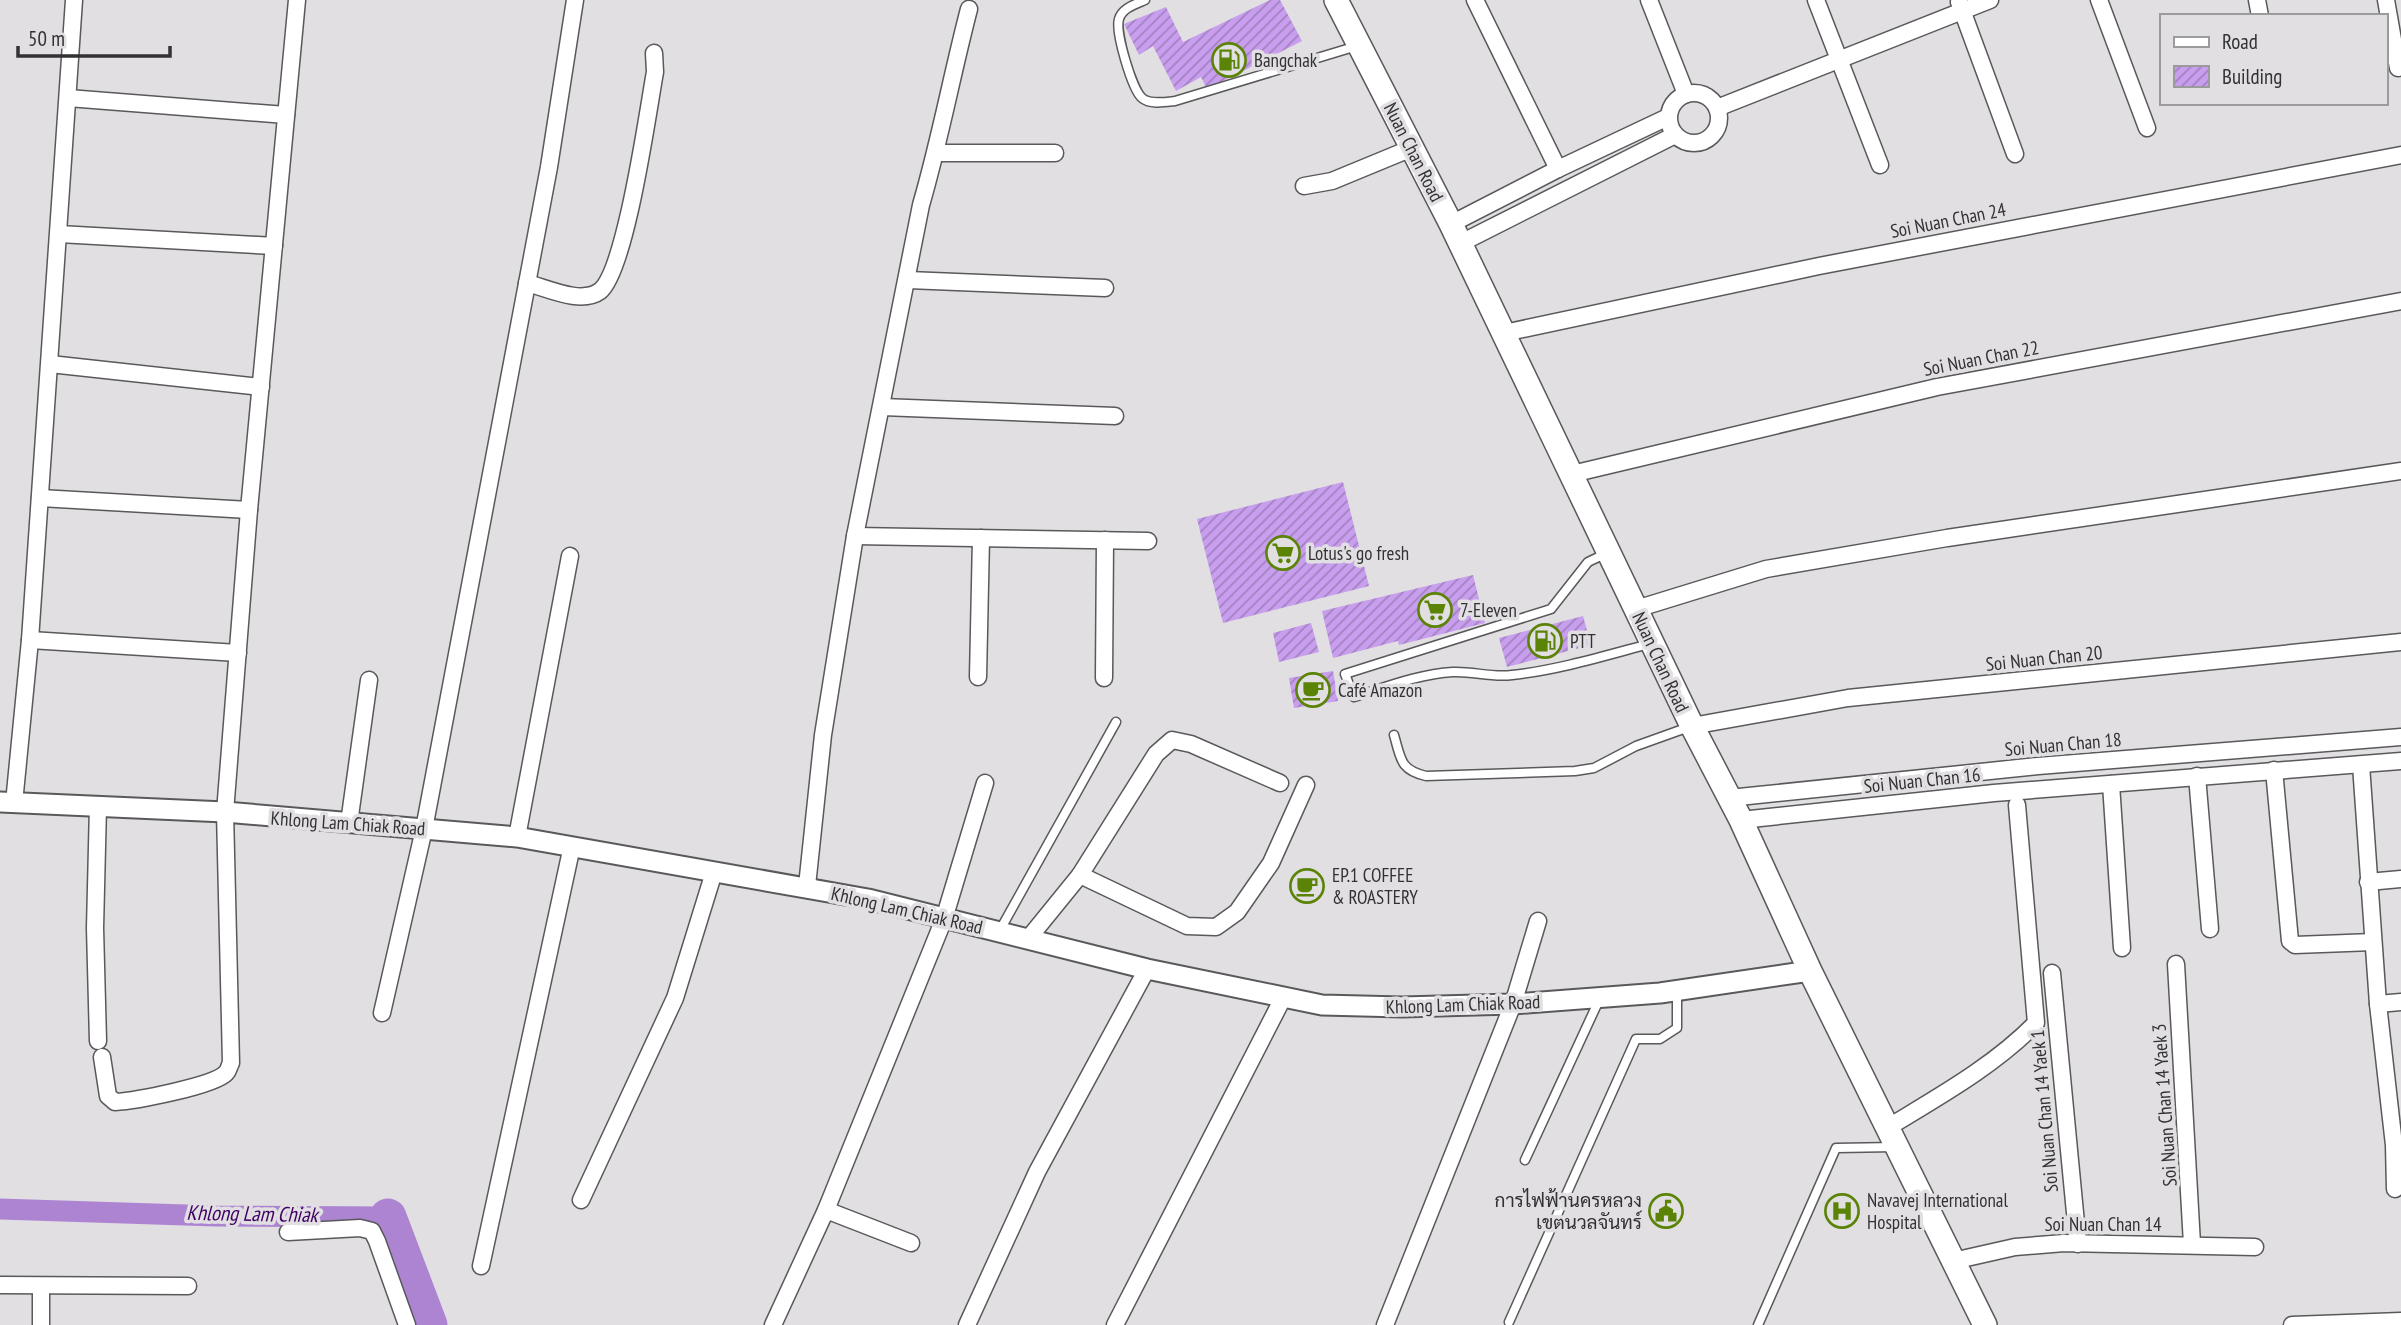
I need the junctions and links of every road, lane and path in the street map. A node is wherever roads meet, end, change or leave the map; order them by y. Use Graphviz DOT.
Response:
graph roads {
  1 [pos="74,0"];
  2 [pos="297,0"];
  3 [pos="575,0"];
  4 [pos="1145,0"];
  5 [pos="1336,0"];
  6 [pos="1475,0"];
  7 [pos="1649,0"];
  8 [pos="1816,0"];
  9 [pos="1990,0"];
  10 [pos="2099,0"];
  11 [pos="2386,0"];
  12 [pos="1960,5"];
  13 [pos="969,9"];
  14 [pos="2396,28"];
  15 [pos="1360,45"];
  16 [pos="654,53"];
  17 [pos="1839,61"];
  18 [pos="2398,68"];
  19 [pos="1686,94"];
  20 [pos="68,98"];
  21 [pos="1717,108"];
  22 [pos="286,115"];
  23 [pos="1668,117"];
  24 [pos="2147,128"];
  25 [pos="1675,135"];
  26 [pos="1412,148"];
  27 [pos="937,153"];
  28 [pos="1055,153"];
  29 [pos="2015,154"];
  30 [pos="2401,155"];
  31 [pos="1880,164"];
  32 [pos="1558,169"];
  33 [pos="1304,186"];
  34 [pos="59,234"];
  35 [pos="1456,234"];
  36 [pos="274,246"];
  37 [pos="908,280"];
  38 [pos="527,283"];
  39 [pos="1105,288"];
  40 [pos="2401,301"];
  41 [pos="1504,333"];
  42 [pos="50,365"];
  43 [pos="261,387"];
  44 [pos="882,407"];
  45 [pos="1115,416"];
  46 [pos="2401,471"];
  47 [pos="1572,474"];
  48 [pos="40,498"];
  49 [pos="249,510"];
  50 [pos="855,536"];
  51 [pos="981,538"];
  52 [pos="1105,540"];
  53 [pos="1149,541"];
  54 [pos="1610,552"];
  55 [pos="570,556"];
  56 [pos="1636,609"];
  57 [pos="30,640"];
  58 [pos="2401,642"];
  59 [pos="1652,643"];
  60 [pos="238,653"];
  61 [pos="978,677"];
  62 [pos="1104,678"];
  63 [pos="369,680"];
  64 [pos="1116,722"];
  65 [pos="1692,726"];
  66 [pos="1394,736"];
  67 [pos="2401,737"];
  68 [pos="2401,761"];
  69 [pos="2361,765"];
  70 [pos="2274,770"];
  71 [pos="2197,776"];
  72 [pos="985,783"];
  73 [pos="1280,783"];
  74 [pos="2112,784"];
  75 [pos="1306,785"];
  76 [pos="1730,798"];
  77 [pos="7,802"];
  78 [pos="2017,805"];
  79 [pos="98,806"];
  80 [pos="225,812"];
  81 [pos="1741,820"];
  82 [pos="349,823"];
  83 [pos="424,829"];
  84 [pos="517,837"];
  85 [pos="572,846"];
  86 [pos="714,872"];
  87 [pos="1080,875"];
  88 [pos="2401,879"];
  89 [pos="2368,882"];
  90 [pos="807,886"];
  91 [pos="944,919"];
  92 [pos="1538,922"];
  93 [pos="2210,929"];
  94 [pos="1000,931"];
  95 [pos="1028,939"];
  96 [pos="2373,942"];
  97 [pos="2122,948"];
  98 [pos="2176,964"];
  99 [pos="1147,969"];
  100 [pos="1810,971"];
  101 [pos="2052,974"];
  102 [pos="1677,991"];
  103 [pos="1600,998"];
  104 [pos="1283,999"];
  105 [pos="2401,1002"];
  106 [pos="1513,1004"];
  107 [pos="2378,1004"];
  108 [pos="382,1013"];
  109 [pos="1892,1138"];
  110 [pos="2397,1145"];
  111 [pos="1525,1160"];
  112 [pos="2395,1189"];
  113 [pos="581,1200"];
  114 [pos="826,1210"];
  115 [pos="288,1232"];
  116 [pos="911,1243"];
  117 [pos="2077,1244"];
  118 [pos="2192,1244"];
  119 [pos="2255,1247"];
  120 [pos="1954,1261"];
  121 [pos="481,1266"];
  122 [pos="0,1285"];
  123 [pos="41,1286"];
  124 [pos="188,1286"];
  125 [pos="2401,1321"];
  126 [pos="1509,1322"];
  127 [pos="41,1325"];
  128 [pos="407,1325"];
  129 [pos="773,1325"];
  130 [pos="967,1325"];
  131 [pos="1115,1325"];
  132 [pos="1385,1325"];
  133 [pos="1758,1325"];
  134 [pos="1985,1325"];
  135 [pos="2292,1325"];
  1 -- 20 [label="street"];
  2 -- 22 [label="street"];
  3 -- 38 [label="street"];
  4 -- 15 [label="lane"];
  5 -- 15 [label="main road, Nuan Chan Road"];
  6 -- 32 [label="street"];
  7 -- 19 [label="street"];
  8 -- 17 [label="street"];
  9 -- 12 [label="street"];
  10 -- 24 [label="street"];
  11 -- 14 [label="street"];
  12 -- 17 [label="street"];
  12 -- 29 [label="street"];
  13 -- 27 [label="street"];
  14 -- 18 [label="street"];
  15 -- 26 [label="main road, Nuan Chan Road"];
  16 -- 38 [label="street"];
  17 -- 21 [label="street"];
  17 -- 31 [label="street"];
  19 -- 21 [label="street"];
  19 -- 23 [label="street"];
  20 -- 22 [label="street"];
  20 -- 34 [label="street"];
  21 -- 25 [label="street"];
  22 -- 36 [label="street"];
  23 -- 25 [label="street"];
  23 -- 32 [label="street"];
  25 -- 35 [label="street"];
  26 -- 33 [label="street"];
  26 -- 35 [label="main road, Nuan Chan Road"];
  27 -- 28 [label="street"];
  27 -- 37 [label="street"];
  30 -- 41 [label="street, Soi Nuan Chan 24"];
  32 -- 35 [label="street"];
  34 -- 36 [label="street"];
  34 -- 42 [label="street"];
  35 -- 41 [label="main road, Nuan Chan Road"];
  36 -- 43 [label="street"];
  37 -- 39 [label="street"];
  37 -- 44 [label="street"];
  38 -- 83 [label="street"];
  40 -- 47 [label="street, Soi Nuan Chan 22"];
  41 -- 47 [label="main road, Nuan Chan Road"];
  42 -- 43 [label="street"];
  42 -- 48 [label="street"];
  43 -- 49 [label="street"];
  44 -- 45 [label="street"];
  44 -- 50 [label="street"];
  46 -- 56 [label="street"];
  47 -- 54 [label="main road, Nuan Chan Road"];
  48 -- 49 [label="street"];
  48 -- 57 [label="street"];
  49 -- 60 [label="street"];
  50 -- 51 [label="street"];
  50 -- 90 [label="street"];
  51 -- 52 [label="street"];
  51 -- 61 [label="street"];
  52 -- 53 [label="street"];
  52 -- 62 [label="street"];
  54 -- 56 [label="main road, Nuan Chan Road"];
  54 -- 59 [label="lane"];
  55 -- 84 [label="street"];
  56 -- 59 [label="main road, Nuan Chan Road"];
  57 -- 60 [label="street"];
  57 -- 77 [label="street"];
  58 -- 65 [label="street, Soi Nuan Chan 20"];
  59 -- 65 [label="main road, Nuan Chan Road"];
  60 -- 80 [label="street"];
  63 -- 82 [label="street"];
  64 -- 94 [label="lane"];
  65 -- 66 [label="lane"];
  65 -- 76 [label="main road, Nuan Chan Road"];
  67 -- 76 [label="street, Soi Nuan Chan 18"];
  68 -- 69 [label="street, Soi Nuan Chan 16"];
  69 -- 70 [label="street, Soi Nuan Chan 16"];
  69 -- 89 [label="street"];
  70 -- 71 [label="street, Soi Nuan Chan 16"];
  70 -- 96 [label="street"];
  71 -- 74 [label="street, Soi Nuan Chan 16"];
  71 -- 93 [label="street"];
  72 -- 91 [label="street"];
  73 -- 87 [label="street"];
  74 -- 81 [label="street, Soi Nuan Chan 16"];
  74 -- 97 [label="street"];
  75 -- 87 [label="street"];
  76 -- 81 [label="main road, Nuan Chan Road"];
  77 -- 79 [label="street, Khlong Lam Chiak Road"];
  78 -- 109 [label="street"];
  79 -- 80 [label="street, Khlong Lam Chiak Road"];
  79 -- 80 [label="street"];
  80 -- 82 [label="street, Khlong Lam Chiak Road"];
  81 -- 100 [label="main road, Nuan Chan Road"];
  82 -- 83 [label="street, Khlong Lam Chiak Road"];
  83 -- 84 [label="street, Khlong Lam Chiak Road"];
  83 -- 108 [label="street"];
  84 -- 85 [label="street, Khlong Lam Chiak Road"];
  85 -- 86 [label="street, Khlong Lam Chiak Road"];
  85 -- 121 [label="street"];
  86 -- 90 [label="street, Khlong Lam Chiak Road"];
  86 -- 113 [label="street"];
  87 -- 95 [label="street"];
  88 -- 89 [label="street"];
  89 -- 96 [label="street"];
  90 -- 91 [label="street, Khlong Lam Chiak Road"];
  91 -- 94 [label="street, Khlong Lam Chiak Road"];
  91 -- 114 [label="street"];
  92 -- 106 [label="street"];
  94 -- 95 [label="street, Khlong Lam Chiak Road"];
  95 -- 99 [label="street, Khlong Lam Chiak Road"];
  96 -- 107 [label="street"];
  98 -- 118 [label="street, Soi Nuan Chan 14 Yaek 3"];
  99 -- 104 [label="street, Khlong Lam Chiak Road"];
  99 -- 130 [label="street"];
  100 -- 102 [label="street, Khlong Lam Chiak Road"];
  100 -- 109 [label="main road, Nuan Chan Road"];
  101 -- 117 [label="street, Soi Nuan Chan 14 Yaek 1"];
  102 -- 103 [label="street, Khlong Lam Chiak Road"];
  102 -- 126 [label="lane"];
  103 -- 106 [label="street, Khlong Lam Chiak Road"];
  103 -- 111 [label="lane"];
  104 -- 106 [label="street, Khlong Lam Chiak Road"];
  104 -- 131 [label="street"];
  105 -- 107 [label="street"];
  106 -- 132 [label="street"];
  107 -- 110 [label="street"];
  109 -- 120 [label="main road, Nuan Chan Road"];
  109 -- 133 [label="lane"];
  110 -- 112 [label="street"];
  114 -- 116 [label="street"];
  114 -- 129 [label="street"];
  115 -- 128 [label="street"];
  117 -- 118 [label="street, Soi Nuan Chan 14"];
  117 -- 120 [label="street, Soi Nuan Chan 14"];
  118 -- 119 [label="street, Soi Nuan Chan 14"];
  120 -- 134 [label="main road, Nuan Chan Road"];
  122 -- 123 [label="street"];
  123 -- 124 [label="street"];
  123 -- 127 [label="street"];
  125 -- 135 [label="street"];
}
